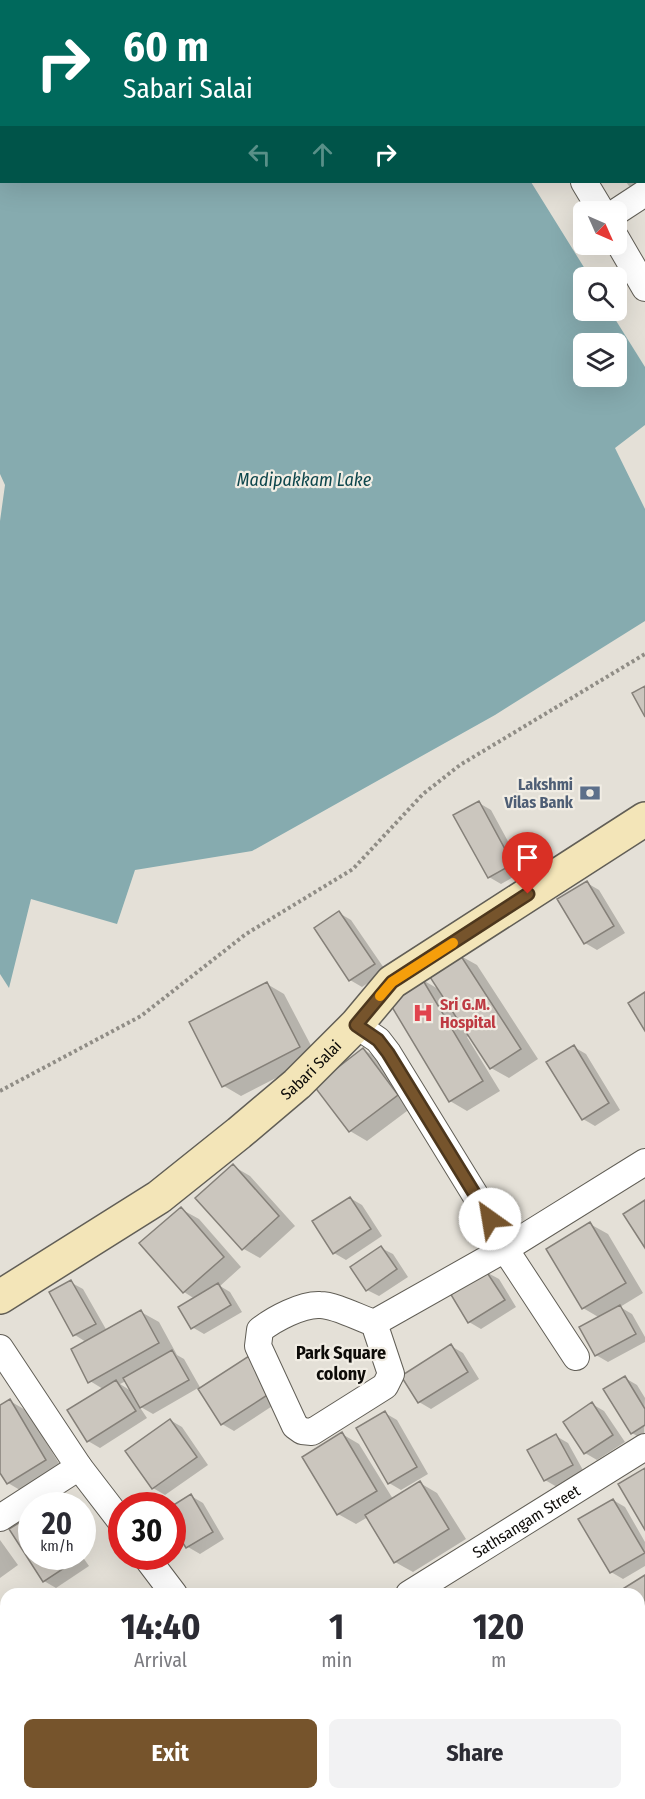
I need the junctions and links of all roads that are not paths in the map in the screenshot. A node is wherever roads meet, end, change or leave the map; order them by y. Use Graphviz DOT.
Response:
graph roads {
  1 [pos="585,183"];
  2 [pos="645,193"];
  3 [pos="595,201"];
  4 [pos="627,205"];
  5 [pos="626,255"];
  6 [pos="645,288"];
  7 [pos="645,819"];
  8 [pos="356,1025"];
  9 [pos="645,1162"];
  10 [pos="505,1249"];
  11 [pos="0,1297"];
  12 [pos="374,1323"];
  13 [pos="0,1348"];
  14 [pos="576,1357"];
  15 [pos="645,1447"];
  16 [pos="79,1467"];
  17 [pos="108,1505"];
  18 [pos="0,1518"];
  19 [pos="156,1570"];
  20 [pos="170,1588"];
  21 [pos="419,1588"];
  1 -- 3 [label="street"];
  2 -- 4 [label="street"];
  5 -- 6 [label="street"];
  7 -- 8 [label="main road, Sabari Salai"];
  8 -- 10 [label="street"];
  8 -- 11 [label="main road, Sabari Salai"];
  9 -- 10 [label="street"];
  10 -- 12 [label="street"];
  10 -- 14 [label="street"];
  12 -- 12 [label="street"];
  13 -- 16 [label="street"];
  15 -- 21 [label="street, Sathsangam Street"];
  16 -- 17 [label="street"];
  16 -- 18 [label="street"];
  19 -- 20 [label="street"];
}
